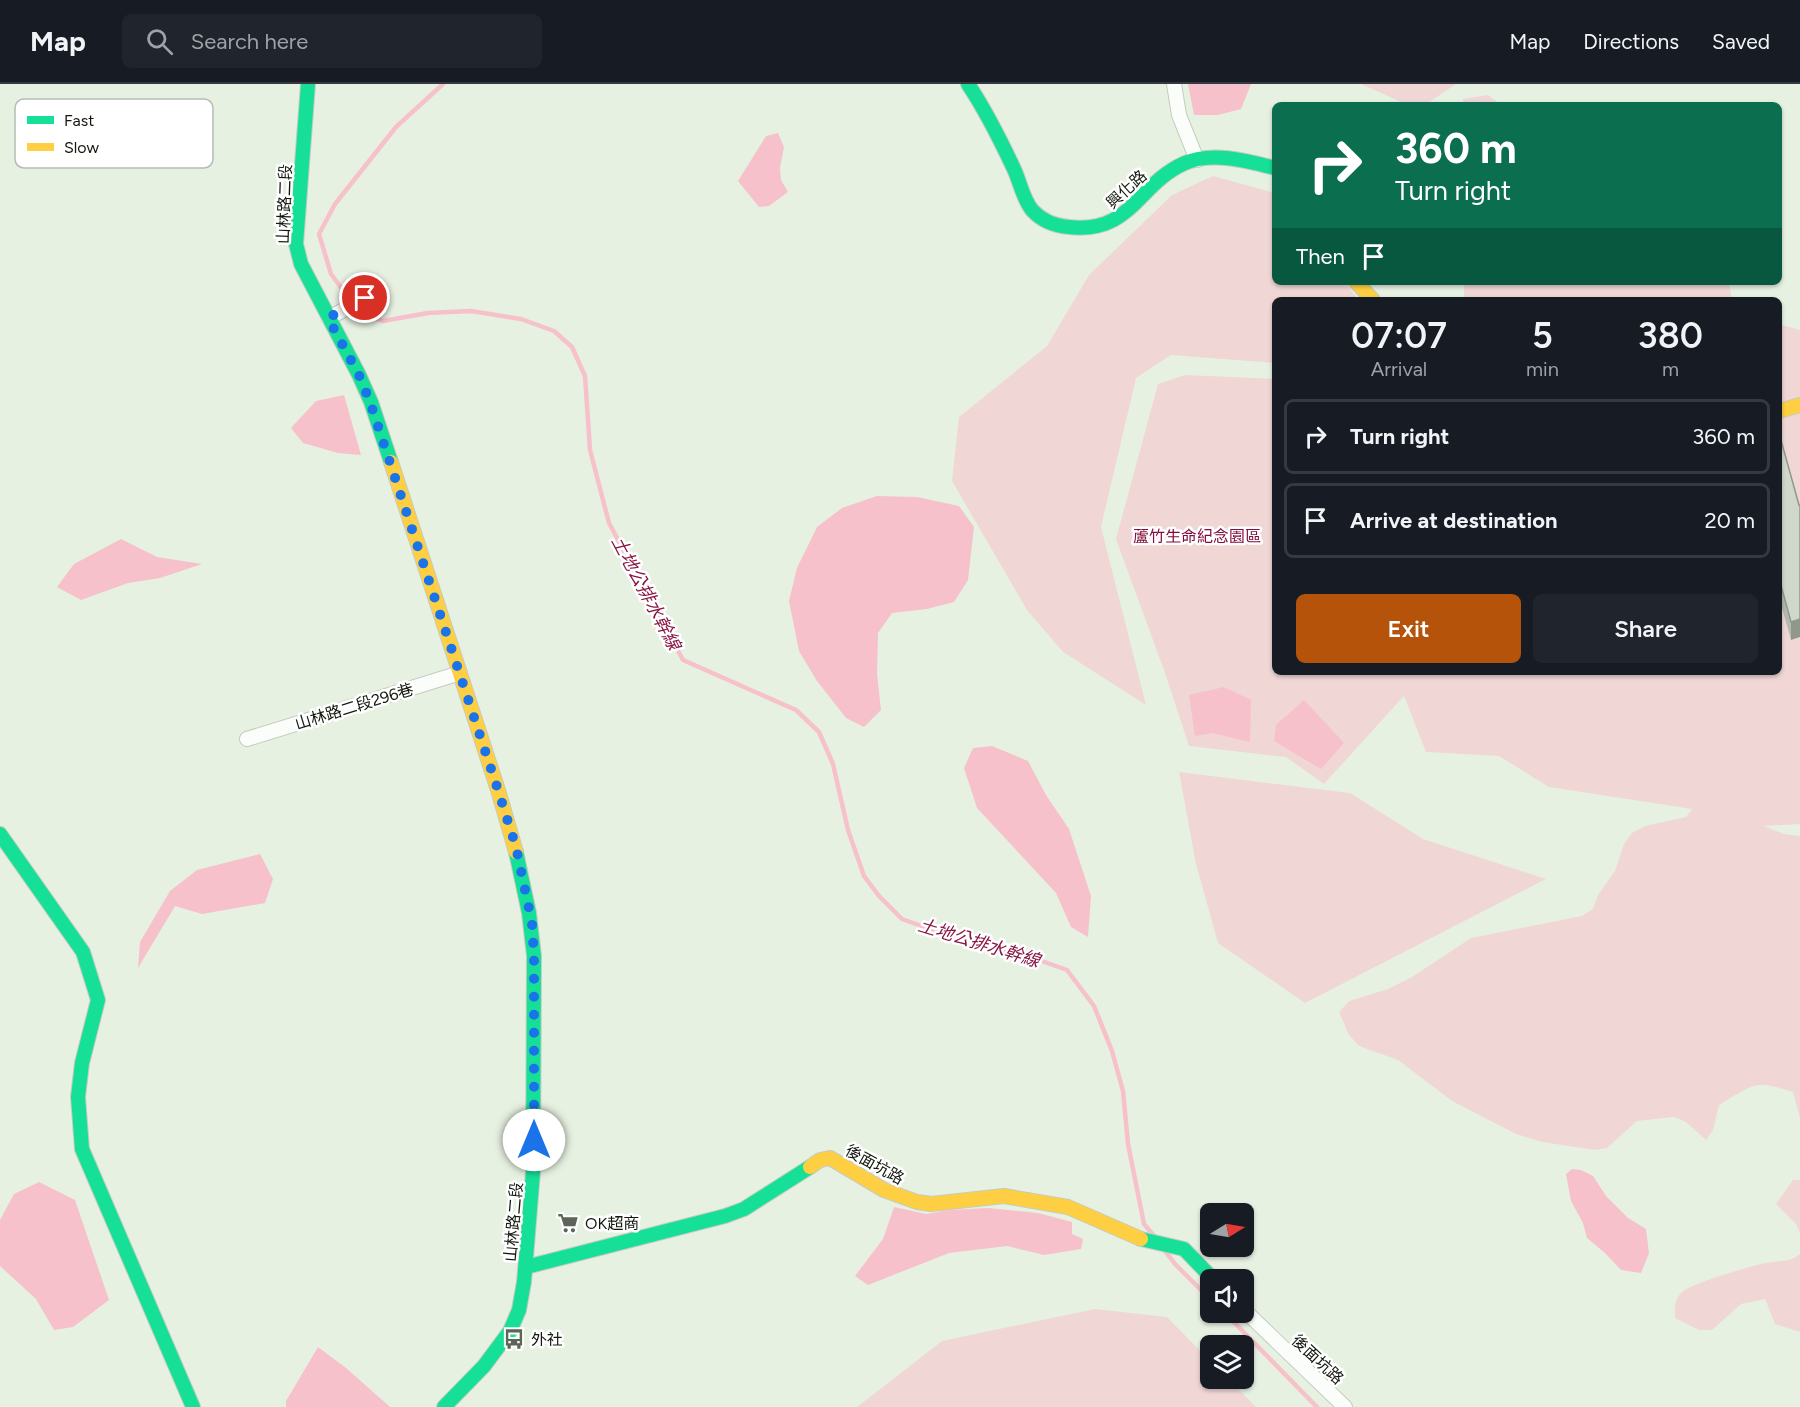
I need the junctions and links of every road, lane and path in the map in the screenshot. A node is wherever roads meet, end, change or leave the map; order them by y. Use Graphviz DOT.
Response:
graph roads {
  1 [pos="308,84"];
  2 [pos="968,84"];
  3 [pos="1174,84"];
  4 [pos="1197,160"];
  5 [pos="1272,167"];
  6 [pos="365,282"];
  7 [pos="1359,285"];
  8 [pos="1370,297"];
  9 [pos="334,315"];
  10 [pos="1800,405"];
  11 [pos="1782,410"];
  12 [pos="460,673"];
  13 [pos="247,738"];
  14 [pos="0,834"];
  15 [pos="525,1268"];
  16 [pos="1205,1269"];
  17 [pos="1254,1320"];
  18 [pos="194,1407"];
  19 [pos="444,1407"];
  20 [pos="1346,1407"];
  1 -- 9 [label="street, 山林路二段"];
  2 -- 4 [label="street, 興化路"];
  3 -- 4 [label="street"];
  4 -- 5 [label="street, 興化路"];
  6 -- 9 [label="street"];
  7 -- 8 [label="street"];
  9 -- 12 [label="street, 山林路二段"];
  10 -- 11 [label="street"];
  12 -- 13 [label="street, 山林路二段296巷"];
  12 -- 15 [label="street, 山林路二段"];
  14 -- 18 [label="street"];
  15 -- 16 [label="street, 後面坑路"];
  15 -- 19 [label="street, 山林路二段"];
  17 -- 20 [label="street, 後面坑路"];
}
